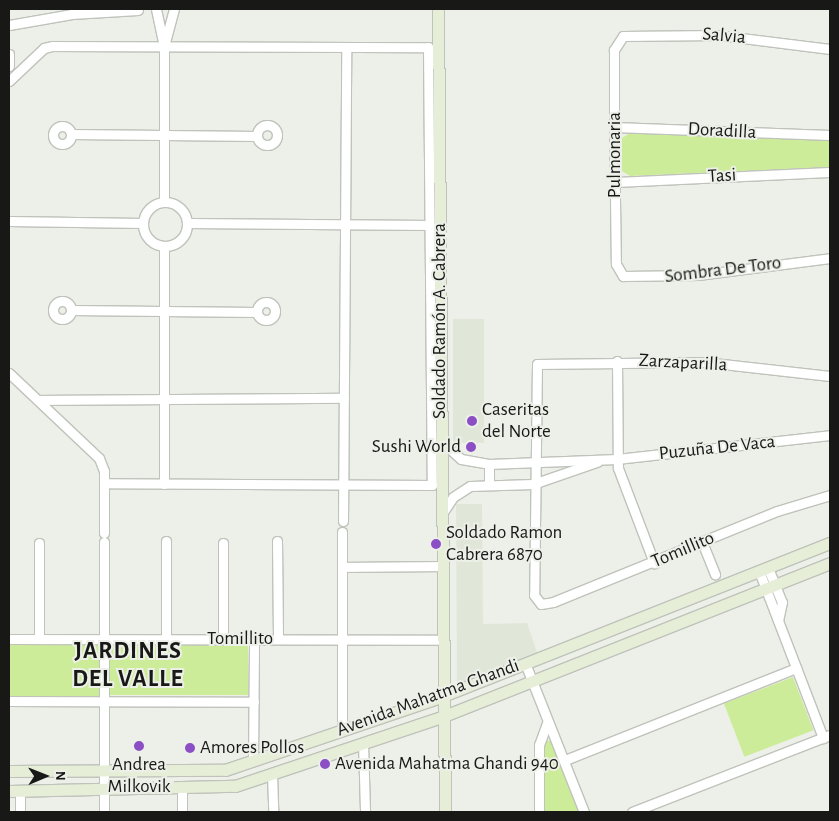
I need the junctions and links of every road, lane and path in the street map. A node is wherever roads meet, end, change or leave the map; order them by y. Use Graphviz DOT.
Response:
graph roads {
  1 [pos="62,9"];
  2 [pos="156,9"];
  3 [pos="174,9"];
  4 [pos="438,9"];
  5 [pos="138,10"];
  6 [pos="72,11"];
  7 [pos="62,19"];
  8 [pos="9,25"];
  9 [pos="618,39"];
  10 [pos="164,46"];
  11 [pos="346,47"];
  12 [pos="830,49"];
  13 [pos="9,54"];
  14 [pos="9,66"];
  15 [pos="9,81"];
  16 [pos="614,127"];
  17 [pos="71,134"];
  18 [pos="830,135"];
  19 [pos="164,136"];
  20 [pos="257,136"];
  21 [pos="830,172"];
  22 [pos="615,182"];
  23 [pos="164,201"];
  24 [pos="9,221"];
  25 [pos="143,223"];
  26 [pos="188,223"];
  27 [pos="347,224"];
  28 [pos="430,225"];
  29 [pos="164,246"];
  30 [pos="830,258"];
  31 [pos="618,272"];
  32 [pos="71,310"];
  33 [pos="164,310"];
  34 [pos="256,312"];
  35 [pos="617,361"];
  36 [pos="9,372"];
  37 [pos="830,376"];
  38 [pos="164,398"];
  39 [pos="344,398"];
  40 [pos="39,400"];
  41 [pos="830,435"];
  42 [pos="440,441"];
  43 [pos="617,459"];
  44 [pos="533,460"];
  45 [pos="605,460"];
  46 [pos="489,464"];
  47 [pos="104,483"];
  48 [pos="164,484"];
  49 [pos="489,484"];
  50 [pos="533,484"];
  51 [pos="344,485"];
  52 [pos="830,495"];
  53 [pos="441,517"];
  54 [pos="343,520"];
  55 [pos="342,532"];
  56 [pos="166,541"];
  57 [pos="277,542"];
  58 [pos="702,542"];
  59 [pos="39,543"];
  60 [pos="223,543"];
  61 [pos="830,543"];
  62 [pos="654,563"];
  63 [pos="830,563"];
  64 [pos="342,566"];
  65 [pos="441,566"];
  66 [pos="764,569"];
  67 [pos="716,575"];
  68 [pos="770,586"];
  69 [pos="9,639"];
  70 [pos="39,639"];
  71 [pos="166,639"];
  72 [pos="223,639"];
  73 [pos="254,639"];
  74 [pos="278,639"];
  75 [pos="103,640"];
  76 [pos="342,640"];
  77 [pos="442,640"];
  78 [pos="525,663"];
  79 [pos="796,668"];
  80 [pos="530,680"];
  81 [pos="443,696"];
  82 [pos="9,700"];
  83 [pos="104,701"];
  84 [pos="254,702"];
  85 [pos="444,716"];
  86 [pos="547,722"];
  87 [pos="342,730"];
  88 [pos="826,737"];
  89 [pos="363,743"];
  90 [pos="565,760"];
  91 [pos="254,761"];
  92 [pos="9,771"];
  93 [pos="105,771"];
  94 [pos="272,774"];
  95 [pos="14,791"];
  96 [pos="104,791"];
  97 [pos="182,791"];
  98 [pos="20,812"];
  99 [pos="104,812"];
  100 [pos="182,812"];
  101 [pos="273,812"];
  102 [pos="365,812"];
  103 [pos="444,812"];
  104 [pos="539,812"];
  105 [pos="584,812"];
  106 [pos="632,812"];
  1 -- 7 [label="street"];
  2 -- 10 [label="street"];
  3 -- 10 [label="street"];
  4 -- 42 [label="main road, Soldado Ramón A. Cabrera"];
  5 -- 6 [label="street"];
  6 -- 7 [label="street"];
  7 -- 8 [label="street"];
  9 -- 12 [label="street, Salvia"];
  9 -- 16 [label="street, Pulmonaria"];
  10 -- 11 [label="street"];
  10 -- 15 [label="street"];
  10 -- 19 [label="street"];
  11 -- 27 [label="street"];
  11 -- 28 [label="street"];
  13 -- 14 [label="street"];
  16 -- 18 [label="street, Doradilla"];
  16 -- 22 [label="street, Pulmonaria"];
  17 -- 19 [label="street"];
  19 -- 20 [label="street"];
  19 -- 23 [label="street"];
  21 -- 22 [label="street, Tasi"];
  22 -- 31 [label="street, Pulmonaria"];
  23 -- 25 [label="street"];
  23 -- 26 [label="street"];
  24 -- 25 [label="street"];
  25 -- 29 [label="street"];
  26 -- 27 [label="street"];
  26 -- 29 [label="street"];
  27 -- 28 [label="street"];
  27 -- 39 [label="street"];
  28 -- 51 [label="street"];
  29 -- 33 [label="street"];
  30 -- 31 [label="street, Sombra De Toro"];
  32 -- 33 [label="street"];
  33 -- 34 [label="street"];
  33 -- 38 [label="street"];
  35 -- 37 [label="street, Zarzaparilla"];
  35 -- 43 [label="street"];
  35 -- 44 [label="street, Zarzaparilla"];
  36 -- 40 [label="street"];
  38 -- 39 [label="street"];
  38 -- 40 [label="street"];
  38 -- 48 [label="street"];
  39 -- 51 [label="street"];
  40 -- 47 [label="street"];
  41 -- 43 [label="street, Puzuña De Vaca"];
  42 -- 46 [label="street"];
  42 -- 53 [label="main road, Soldado Ramón A. Cabrera"];
  43 -- 45 [label="street, Puzuña De Vaca"];
  43 -- 62 [label="street"];
  44 -- 45 [label="street"];
  44 -- 46 [label="street"];
  44 -- 50 [label="street"];
  45 -- 50 [label="street"];
  46 -- 49 [label="street"];
  47 -- 48 [label="street"];
  47 -- 75 [label="street"];
  48 -- 51 [label="street"];
  49 -- 50 [label="street"];
  49 -- 53 [label="street"];
  50 -- 62 [label="street, Tomillito"];
  51 -- 54 [label="street"];
  52 -- 58 [label="street, Tomillito"];
  53 -- 65 [label="main road, Soldado Ramón A. Cabrera"];
  55 -- 64 [label="street"];
  56 -- 71 [label="street"];
  57 -- 74 [label="street"];
  58 -- 62 [label="street, Tomillito"];
  58 -- 67 [label="street"];
  59 -- 70 [label="street"];
  60 -- 72 [label="street"];
  61 -- 66 [label="main road, Avenida Mahatma Ghandi"];
  63 -- 68 [label="main road, Avenida Mahatma Ghandi"];
  64 -- 65 [label="street"];
  64 -- 76 [label="street"];
  65 -- 77 [label="main road, Soldado Ramón A. Cabrera"];
  66 -- 68 [label="street"];
  66 -- 78 [label="main road, Avenida Mahatma Ghandi"];
  68 -- 79 [label="street"];
  68 -- 80 [label="main road, Avenida Mahatma Ghandi"];
  69 -- 70 [label="street, Tomillito"];
  70 -- 75 [label="street, Tomillito"];
  71 -- 72 [label="street, Tomillito"];
  71 -- 75 [label="street, Tomillito"];
  72 -- 73 [label="street, Tomillito"];
  73 -- 74 [label="street, Tomillito"];
  73 -- 84 [label="street"];
  74 -- 76 [label="street, Tomillito"];
  75 -- 83 [label="street"];
  76 -- 77 [label="street, Tomillito"];
  76 -- 87 [label="street"];
  77 -- 81 [label="main road, Soldado Ramón A. Cabrera"];
  78 -- 80 [label="street"];
  78 -- 81 [label="main road, Avenida Mahatma Ghandi"];
  79 -- 88 [label="street"];
  79 -- 90 [label="street"];
  80 -- 85 [label="main road, Avenida Mahatma Ghandi"];
  80 -- 86 [label="street"];
  81 -- 85 [label="main road, Soldado Ramón A. Cabrera"];
  81 -- 87 [label="main road, Avenida Mahatma Ghandi"];
  82 -- 83 [label="street"];
  83 -- 84 [label="street"];
  83 -- 93 [label="street"];
  84 -- 91 [label="street"];
  85 -- 89 [label="main road, Avenida Mahatma Ghandi"];
  85 -- 103 [label="main road, Soldado Ramón A. Cabrera"];
  86 -- 90 [label="street"];
  86 -- 104 [label="street"];
  87 -- 91 [label="main road, Avenida Mahatma Ghandi"];
  88 -- 106 [label="street"];
  89 -- 94 [label="main road, Avenida Mahatma Ghandi"];
  89 -- 102 [label="street"];
  90 -- 105 [label="street"];
  91 -- 93 [label="main road, Avenida Mahatma Ghandi"];
  92 -- 93 [label="main road, Avenida Mahatma Ghandi"];
  93 -- 96 [label="street"];
  94 -- 97 [label="main road, Avenida Mahatma Ghandi"];
  94 -- 101 [label="street"];
  95 -- 96 [label="main road, Avenida Mahatma Ghandi"];
  95 -- 98 [label="street"];
  96 -- 97 [label="main road, Avenida Mahatma Ghandi"];
  96 -- 99 [label="street"];
  97 -- 100 [label="street"];
}
